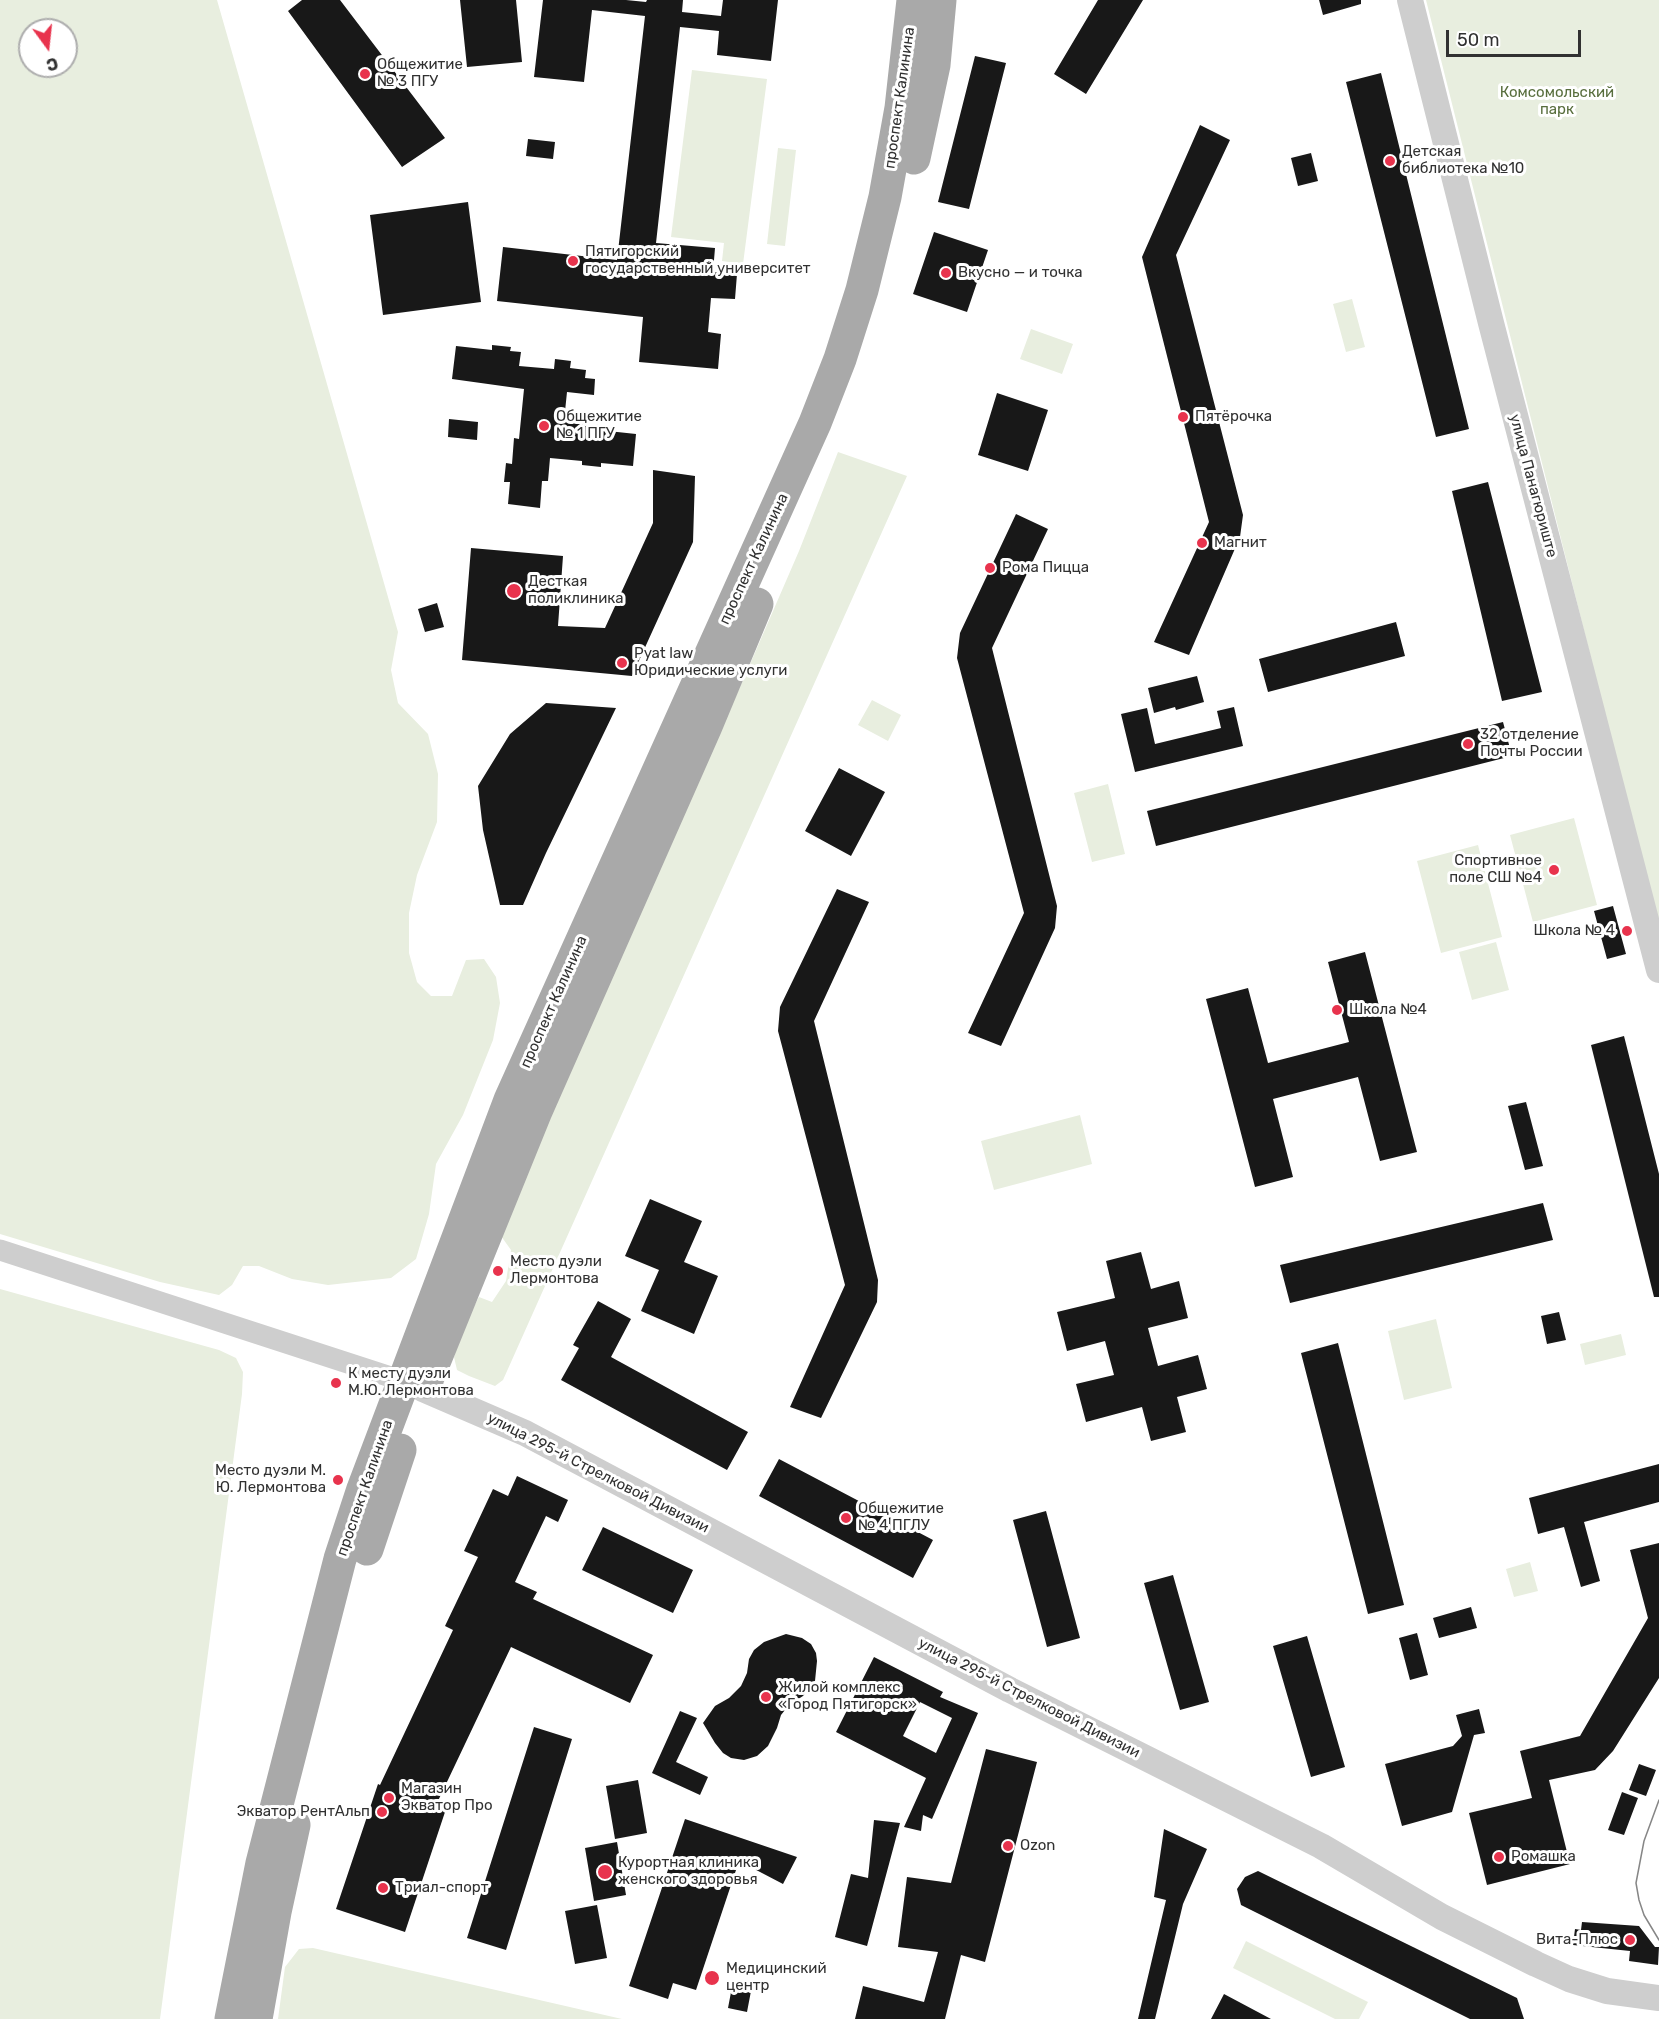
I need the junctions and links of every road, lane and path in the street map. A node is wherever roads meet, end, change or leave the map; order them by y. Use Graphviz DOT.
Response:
graph roads {
  1 [pos="913,0"];
  2 [pos="940,0"];
  3 [pos="1410,0"];
  4 [pos="1659,970"];
  5 [pos="523,1105"];
  6 [pos="0,1250"];
  7 [pos="413,1385"];
  8 [pos="1659,1998"];
  9 [pos="231,2019"];
  10 [pos="256,2019"];
  1 -- 5 [label="main road, проспект Калинина"];
  2 -- 5 [label="main road, проспект Калинина"];
  3 -- 4 [label="street, улица Панагюриште"];
  5 -- 7 [label="main road, проспект Калинина"];
  6 -- 7 [label="street"];
  7 -- 8 [label="street, улица 295-й Стрелковой Дивизии"];
  7 -- 9 [label="main road, проспект Калинина"];
  7 -- 10 [label="main road, проспект Калинина"];
}
